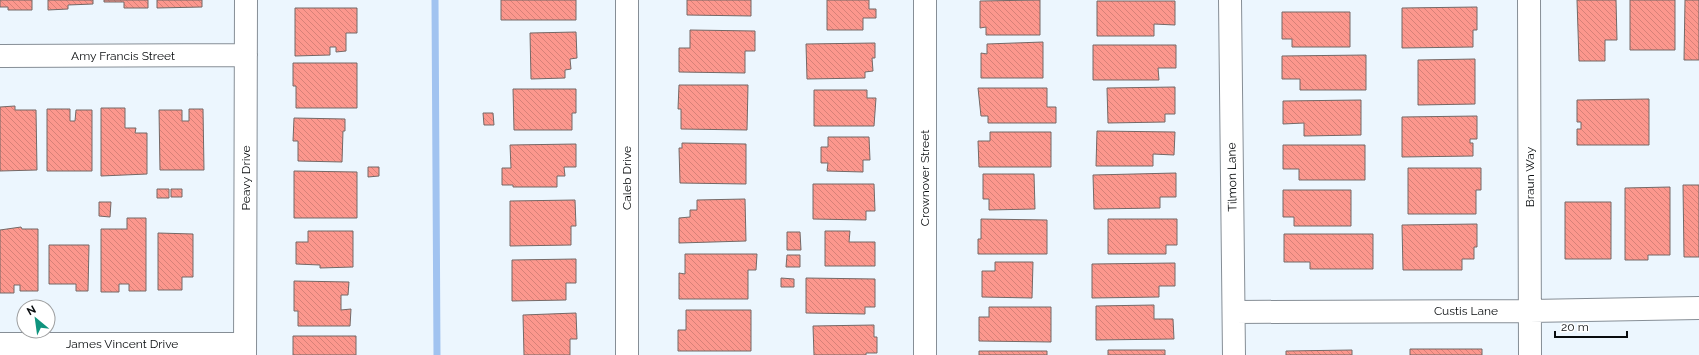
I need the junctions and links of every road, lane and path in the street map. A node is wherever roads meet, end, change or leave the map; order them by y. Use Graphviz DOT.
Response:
graph roads {
  1 [pos="246,0"];
  2 [pos="627,0"];
  3 [pos="925,0"];
  4 [pos="1230,0"];
  5 [pos="1529,0"];
  6 [pos="246,55"];
  7 [pos="0,56"];
  8 [pos="1699,308"];
  9 [pos="1530,311"];
  10 [pos="1234,312"];
  11 [pos="0,344"];
  12 [pos="245,350"];
  13 [pos="627,355"];
  14 [pos="925,355"];
  15 [pos="1234,355"];
  16 [pos="1530,355"];
  1 -- 6 [label="street, Peavy Drive"];
  2 -- 13 [label="street, Caleb Drive"];
  3 -- 14 [label="street, Crownover Street"];
  4 -- 10 [label="street, Tilmon Lane"];
  5 -- 9 [label="street, Braun Way"];
  6 -- 7 [label="street, Amy Francis Street"];
  6 -- 12 [label="street, Peavy Drive"];
  8 -- 9 [label="street, Custis Lane"];
  9 -- 10 [label="street, Custis Lane"];
  9 -- 16 [label="street, Braun Way"];
  10 -- 15 [label="street, Tilmon Lane"];
  11 -- 12 [label="street, James Vincent Drive"];
}
